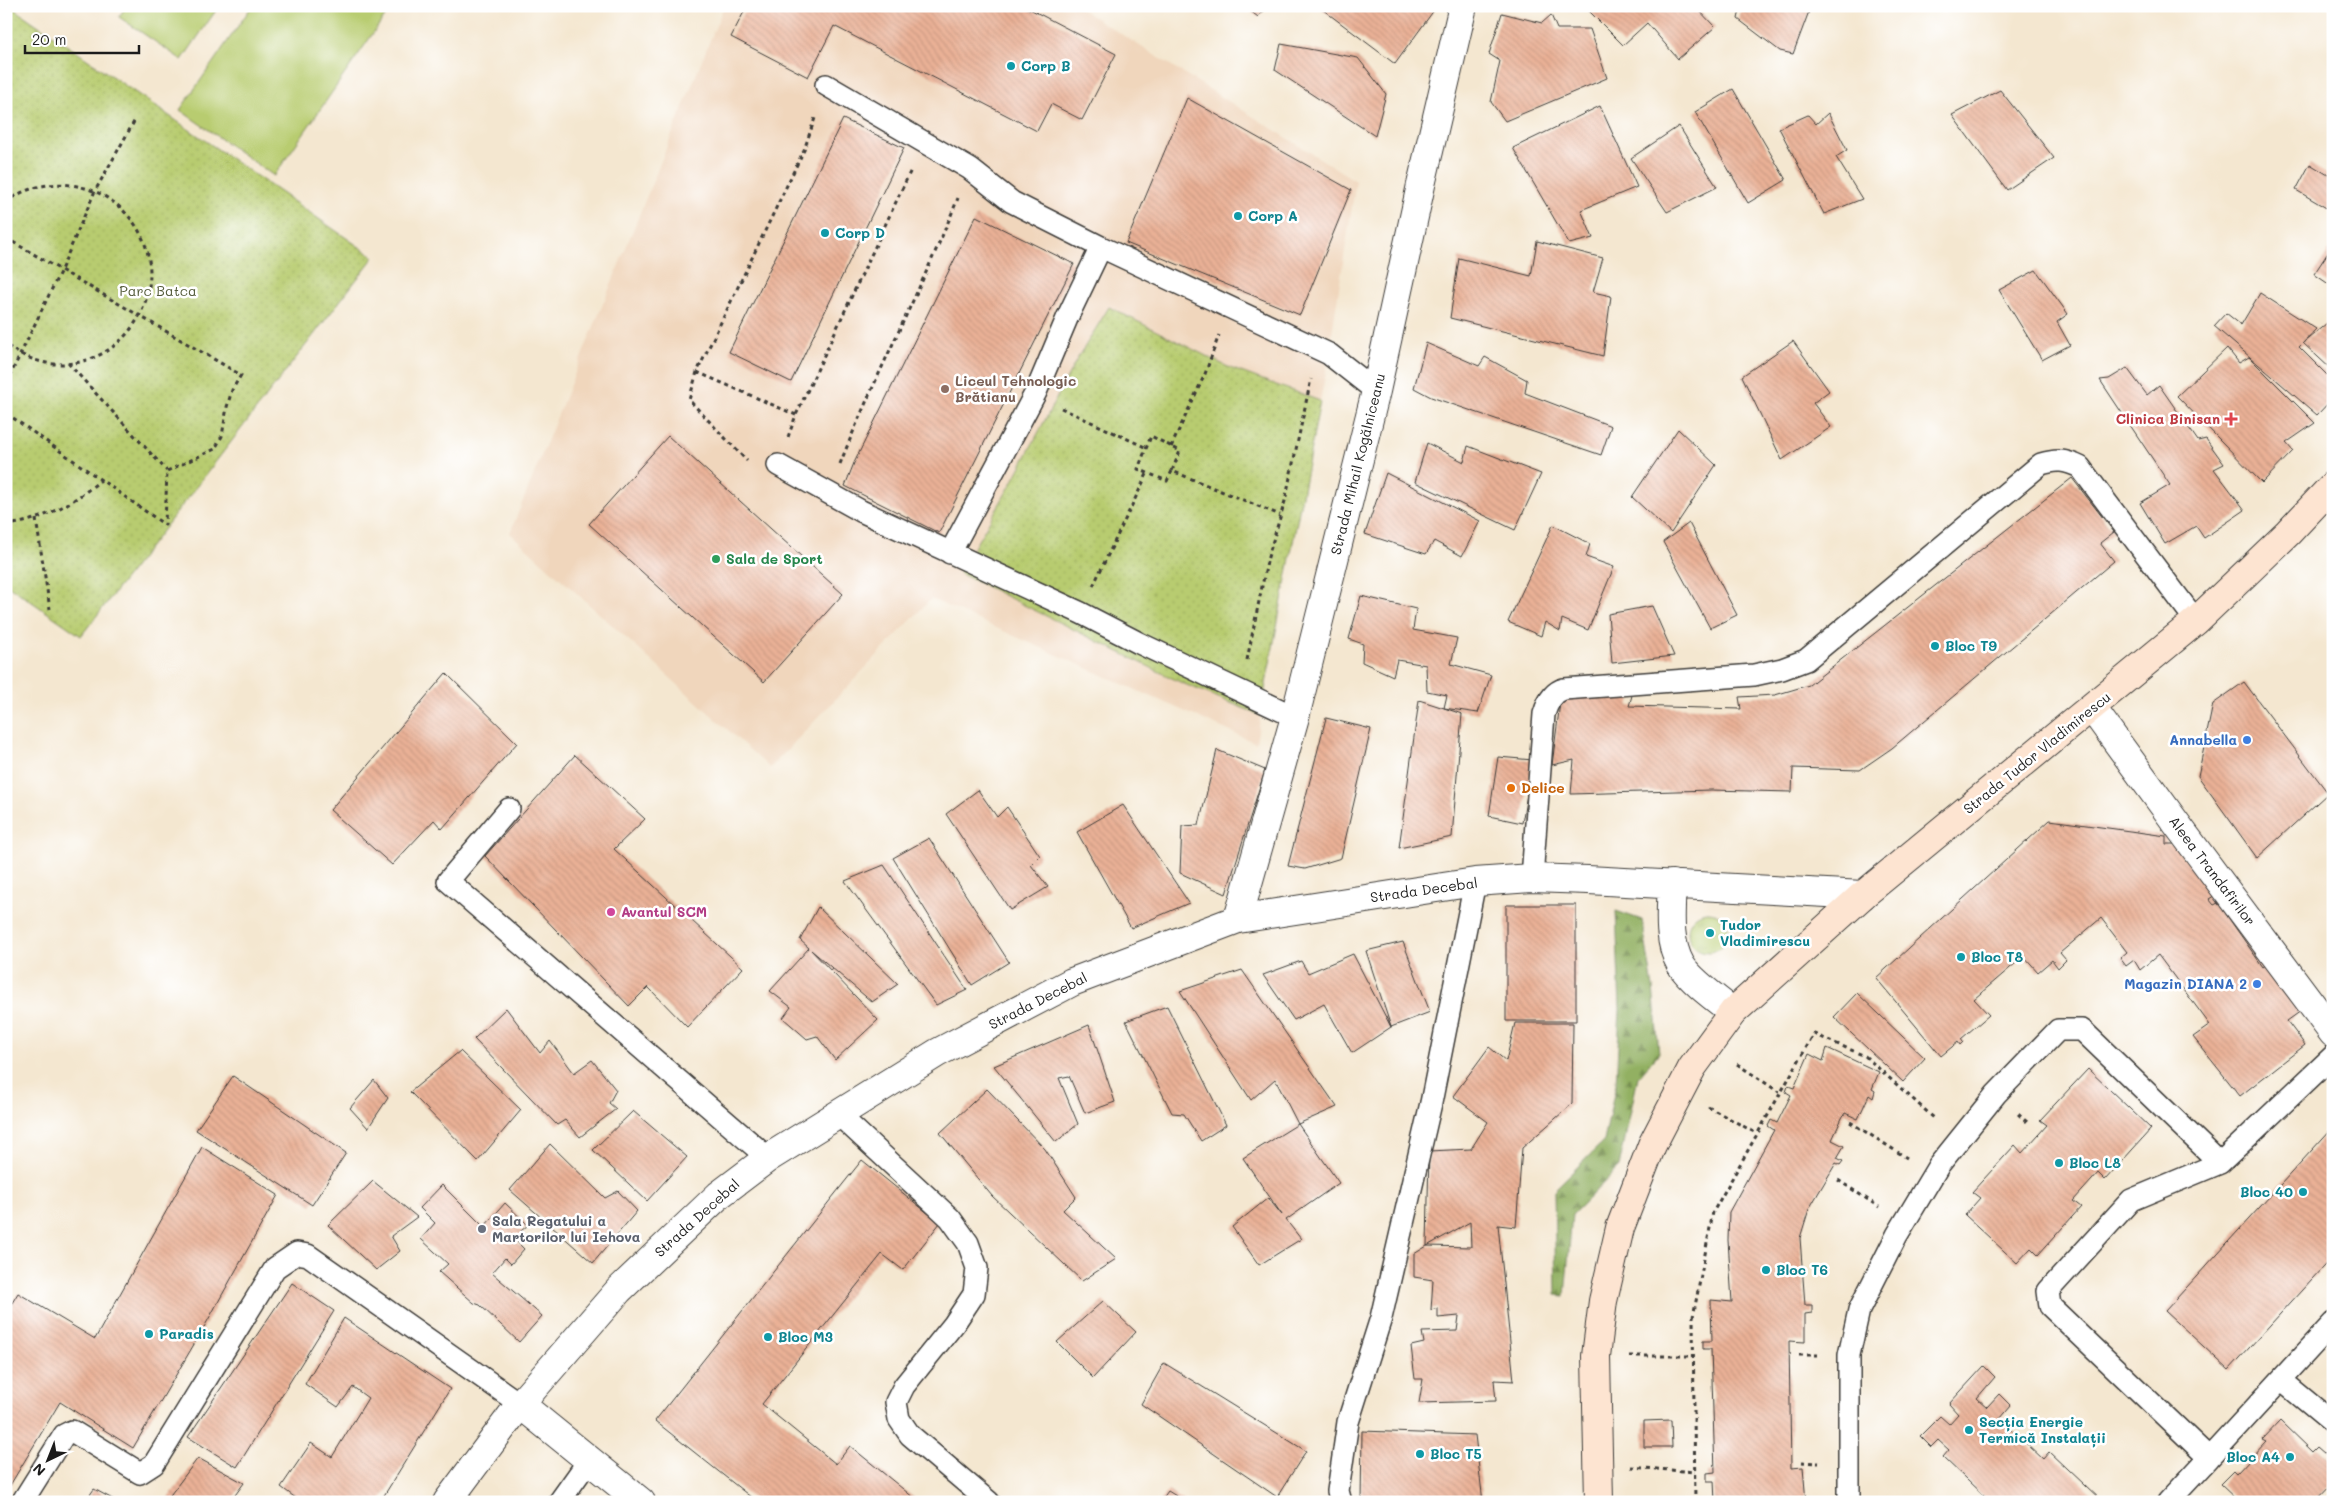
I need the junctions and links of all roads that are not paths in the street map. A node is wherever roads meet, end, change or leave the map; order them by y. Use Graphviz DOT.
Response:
graph roads {
  1 [pos="1464,6"];
  2 [pos="826,85"];
  3 [pos="1101,248"];
  4 [pos="1376,391"];
  5 [pos="778,465"];
  6 [pos="2333,485"];
  7 [pos="950,553"];
  8 [pos="2196,621"];
  9 [pos="2092,708"];
  10 [pos="1295,717"];
  11 [pos="510,809"];
  12 [pos="1532,878"];
  13 [pos="1475,882"];
  14 [pos="1672,884"];
  15 [pos="1863,895"];
  16 [pos="1238,919"];
  17 [pos="1734,1012"];
  18 [pos="2333,1033"];
  19 [pos="2333,1056"];
  20 [pos="838,1114"];
  21 [pos="768,1158"];
  22 [pos="2220,1163"];
  23 [pos="2333,1323"];
  24 [pos="2280,1380"];
  25 [pos="520,1404"];
  26 [pos="2333,1423"];
  27 [pos="2209,1458"];
  28 [pos="589,1460"];
  29 [pos="22,1502"];
  30 [pos="447,1502"];
  31 [pos="559,1502"];
  32 [pos="641,1502"];
  33 [pos="989,1502"];
  34 [pos="1341,1502"];
  35 [pos="1599,1502"];
  36 [pos="1848,1502"];
  37 [pos="2168,1502"];
  1 -- 4 [label="street, Strada Mihail Kogălniceanu"];
  2 -- 3 [label="lane"];
  3 -- 4 [label="lane"];
  3 -- 7 [label="lane"];
  4 -- 10 [label="street, Strada Mihail Kogălniceanu"];
  5 -- 7 [label="lane"];
  6 -- 8 [label="main road, Strada Tudor Vladimirescu"];
  7 -- 10 [label="lane"];
  8 -- 9 [label="main road, Strada Tudor Vladimirescu"];
  8 -- 12 [label="lane"];
  9 -- 15 [label="main road, Strada Tudor Vladimirescu"];
  9 -- 18 [label="street, Aleea Trandafirilor"];
  10 -- 16 [label="street, Strada Mihail Kogălniceanu"];
  11 -- 21 [label="lane"];
  12 -- 13 [label="street, Strada Decebal"];
  12 -- 14 [label="street, Strada Decebal"];
  13 -- 16 [label="street, Strada Decebal"];
  13 -- 34 [label="lane"];
  14 -- 15 [label="street, Strada Decebal"];
  14 -- 17 [label="street"];
  15 -- 17 [label="main road, Strada Tudor Vladimirescu"];
  16 -- 20 [label="street, Strada Decebal"];
  17 -- 35 [label="main road, Strada Tudor Vladimirescu"];
  19 -- 22 [label="lane"];
  20 -- 21 [label="street, Strada Decebal"];
  20 -- 33 [label="lane"];
  21 -- 25 [label="street, Strada Decebal"];
  22 -- 27 [label="lane"];
  22 -- 36 [label="lane"];
  23 -- 24 [label="lane"];
  24 -- 26 [label="lane"];
  24 -- 27 [label="lane"];
  25 -- 28 [label="street"];
  25 -- 29 [label="lane"];
  25 -- 30 [label="street, Strada Decebal"];
  27 -- 37 [label="lane"];
  28 -- 31 [label="lane"];
  28 -- 32 [label="street"];
}
